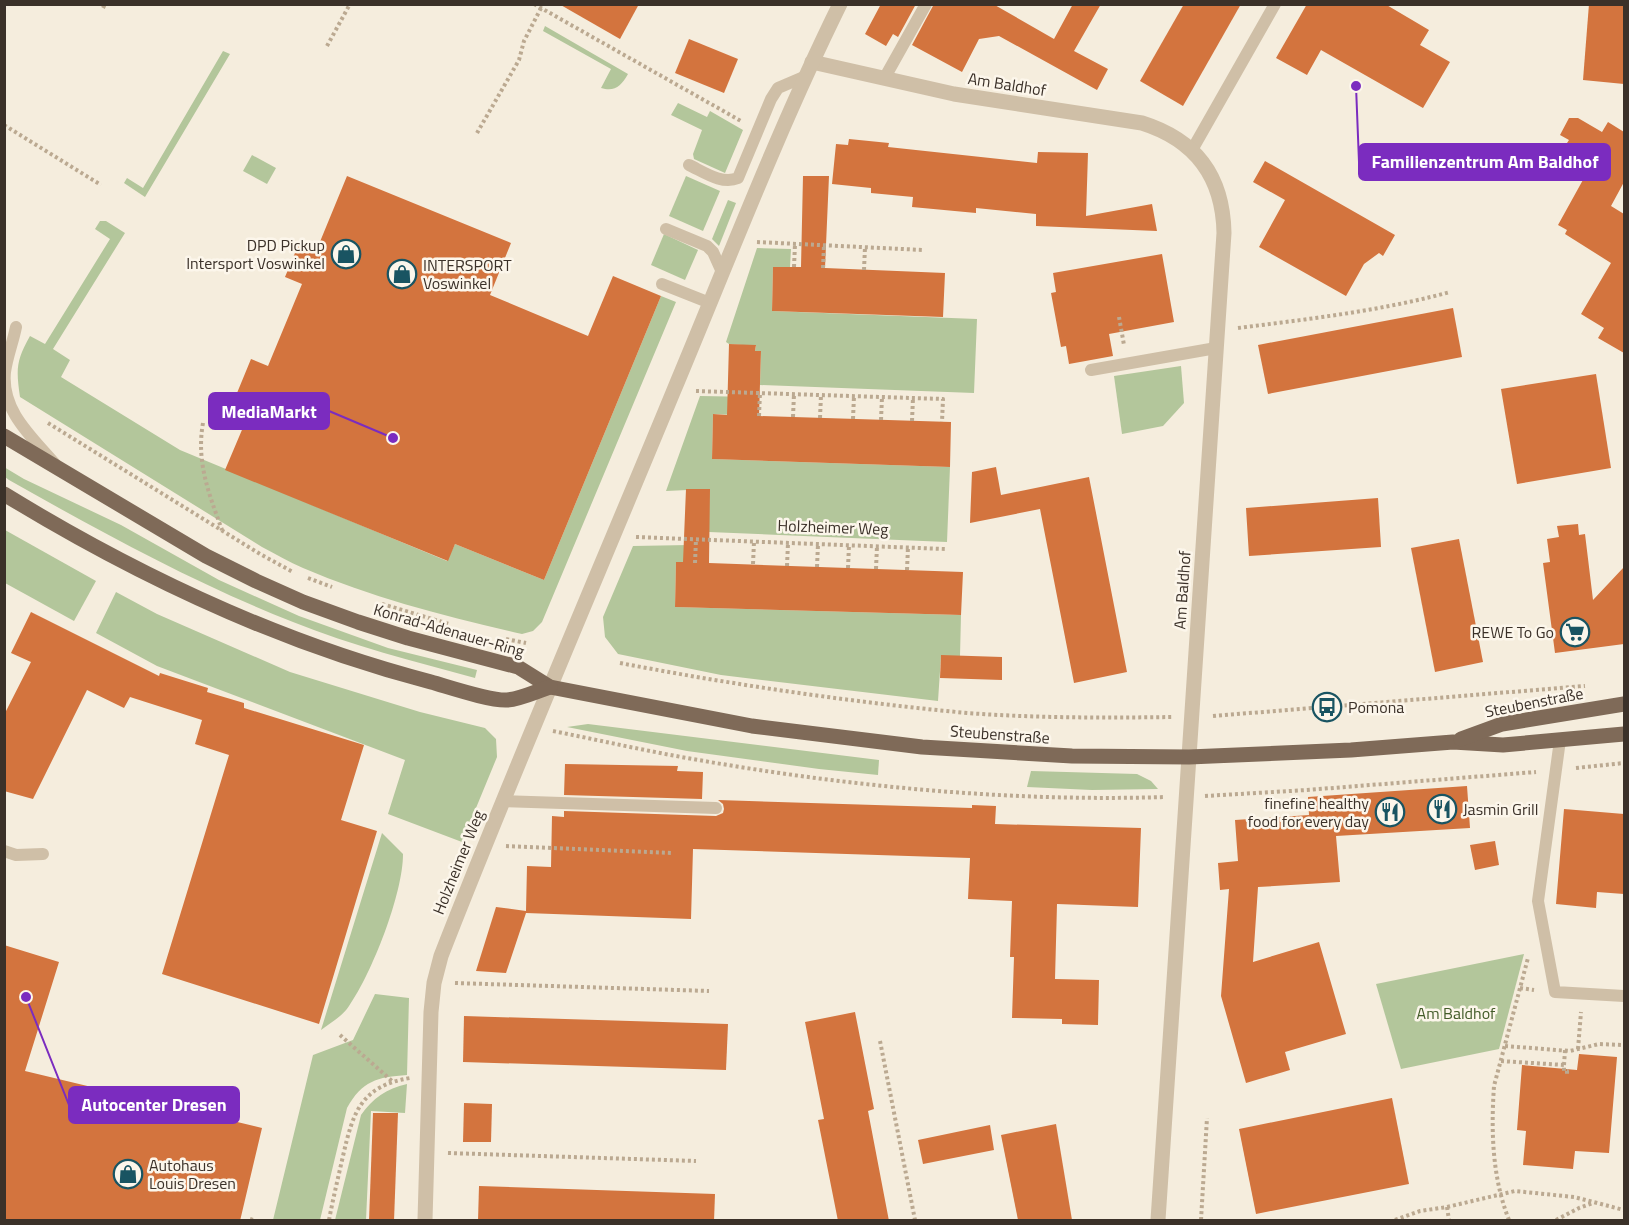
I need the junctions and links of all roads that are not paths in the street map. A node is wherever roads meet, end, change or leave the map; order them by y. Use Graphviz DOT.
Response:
graph roads {
  1 [pos="840,4"];
  2 [pos="926,4"];
  3 [pos="1275,4"];
  4 [pos="809,69"];
  5 [pos="884,79"];
  6 [pos="1192,150"];
  7 [pos="689,165"];
  8 [pos="666,229"];
  9 [pos="722,272"];
  10 [pos="662,284"];
  11 [pos="710,303"];
  12 [pos="4,337"];
  13 [pos="1216,348"];
  14 [pos="1091,370"];
  15 [pos="4,436"];
  16 [pos="60,470"];
  17 [pos="4,494"];
  18 [pos="550,687"];
  19 [pos="1624,704"];
  20 [pos="1624,734"];
  21 [pos="1560,740"];
  22 [pos="1453,741"];
  23 [pos="1189,757"];
  24 [pos="502,801"];
  25 [pos="716,808"];
  26 [pos="4,851"];
  27 [pos="43,854"];
  28 [pos="1624,996"];
  29 [pos="425,1221"];
  30 [pos="1158,1221"];
  1 -- 4 [label="street, Holzheimer Weg"];
  2 -- 5 [label="lane"];
  3 -- 6 [label="lane"];
  4 -- 5 [label="street, Am Baldhof"];
  4 -- 7 [label="lane"];
  4 -- 9 [label="street, Holzheimer Weg"];
  5 -- 6 [label="street, Am Baldhof"];
  6 -- 13 [label="street, Am Baldhof"];
  8 -- 9 [label="lane"];
  9 -- 11 [label="street, Holzheimer Weg"];
  10 -- 11 [label="lane"];
  11 -- 18 [label="street, Holzheimer Weg"];
  12 -- 16 [label="lane"];
  13 -- 14 [label="lane"];
  13 -- 23 [label="street, Am Baldhof"];
  15 -- 16 [label="main road, Konrad-Adenauer-Ring"];
  16 -- 18 [label="main road, Konrad-Adenauer-Ring"];
  17 -- 18 [label="main road"];
  18 -- 23 [label="main road, Steubenstraße"];
  18 -- 24 [label="street, Holzheimer Weg"];
  19 -- 22 [label="main road, Steubenstraße"];
  20 -- 21 [label="main road, Steubenstraße"];
  21 -- 22 [label="main road, Steubenstraße"];
  21 -- 28 [label="lane"];
  22 -- 23 [label="main road, Steubenstraße"];
  23 -- 30 [label="street, Am Baldhof"];
  24 -- 25 [label="lane"];
  24 -- 29 [label="street, Holzheimer Weg"];
  26 -- 27 [label="lane"];
}
